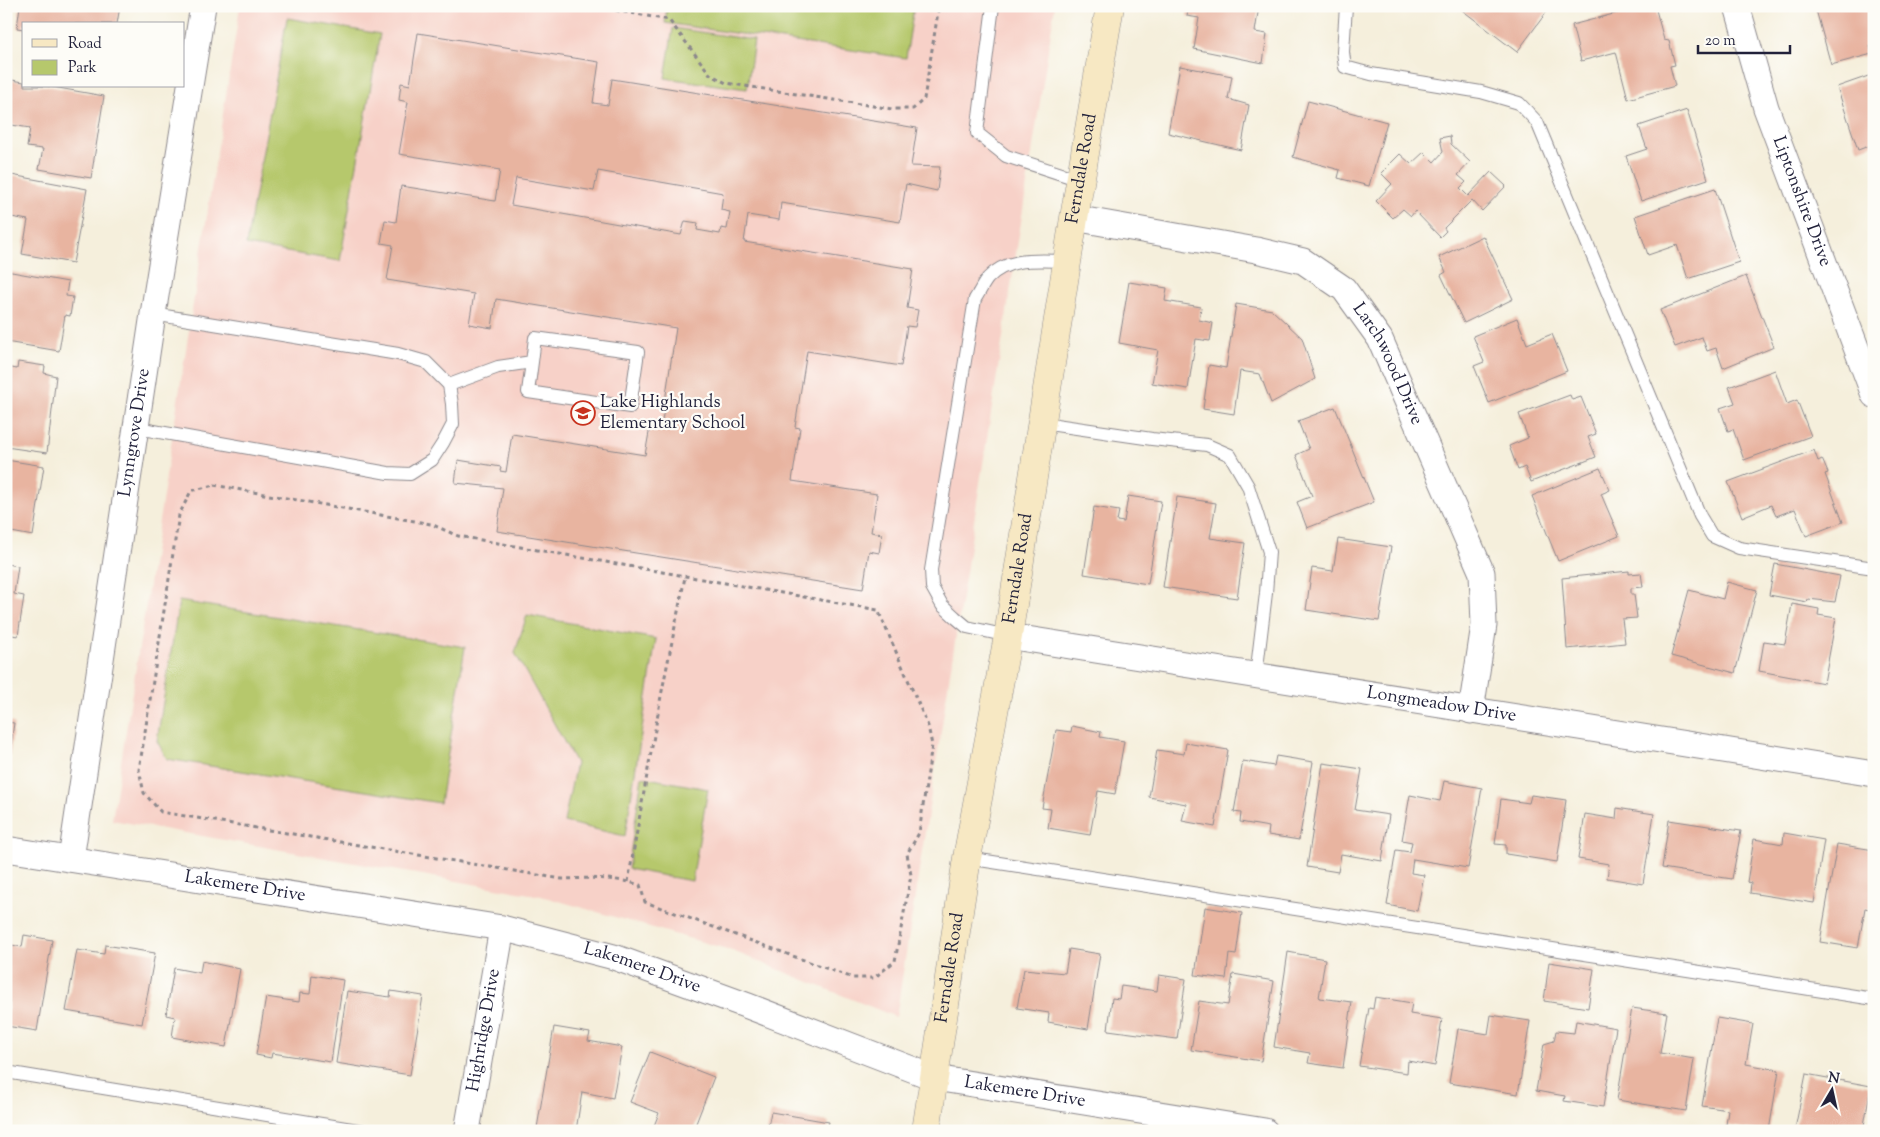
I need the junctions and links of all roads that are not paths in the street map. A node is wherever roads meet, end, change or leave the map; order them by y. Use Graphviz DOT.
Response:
graph roads {
  1 [pos="203,6"];
  2 [pos="993,6"];
  3 [pos="1110,6"];
  4 [pos="1346,6"];
  5 [pos="1736,6"];
  6 [pos="1080,180"];
  7 [pos="1074,218"];
  8 [pos="1067,261"];
  9 [pos="153,314"];
  10 [pos="532,362"];
  11 [pos="449,385"];
  12 [pos="1874,395"];
  13 [pos="1042,423"];
  14 [pos="137,428"];
  15 [pos="1874,568"];
  16 [pos="1008,636"];
  17 [pos="1256,676"];
  18 [pos="1471,711"];
  19 [pos="1874,774"];
  20 [pos="6,849"];
  21 [pos="967,858"];
  22 [pos="71,860"];
  23 [pos="502,928"];
  24 [pos="1874,999"];
  25 [pos="6,1072"];
  26 [pos="935,1078"];
  27 [pos="364,1131"];
  28 [pos="467,1131"];
  29 [pos="926,1131"];
  30 [pos="1265,1131"];
  1 -- 9 [label="street, Lynngrove Drive"];
  2 -- 6 [label="lane"];
  3 -- 6 [label="street, Ferndale Road"];
  4 -- 15 [label="lane"];
  5 -- 12 [label="street, Liptonshire Drive"];
  6 -- 7 [label="street, Ferndale Road"];
  7 -- 8 [label="street, Ferndale Road"];
  7 -- 18 [label="street, Larchwood Drive"];
  8 -- 13 [label="street, Ferndale Road"];
  8 -- 16 [label="lane"];
  9 -- 11 [label="lane"];
  9 -- 14 [label="street, Lynngrove Drive"];
  10 -- 10 [label="lane"];
  10 -- 11 [label="lane"];
  11 -- 14 [label="lane"];
  13 -- 16 [label="street, Ferndale Road"];
  13 -- 17 [label="lane"];
  14 -- 22 [label="street, Lynngrove Drive"];
  16 -- 17 [label="street, Longmeadow Drive"];
  16 -- 21 [label="street, Ferndale Road"];
  17 -- 18 [label="street, Longmeadow Drive"];
  18 -- 19 [label="street, Longmeadow Drive"];
  20 -- 22 [label="street, Lakemere Drive"];
  21 -- 24 [label="lane"];
  21 -- 26 [label="street, Ferndale Road"];
  22 -- 23 [label="street, Lakemere Drive"];
  23 -- 26 [label="street, Lakemere Drive"];
  23 -- 28 [label="street, Highridge Drive"];
  25 -- 27 [label="lane"];
  26 -- 29 [label="street, Ferndale Road"];
  26 -- 30 [label="street, Lakemere Drive"];
}
